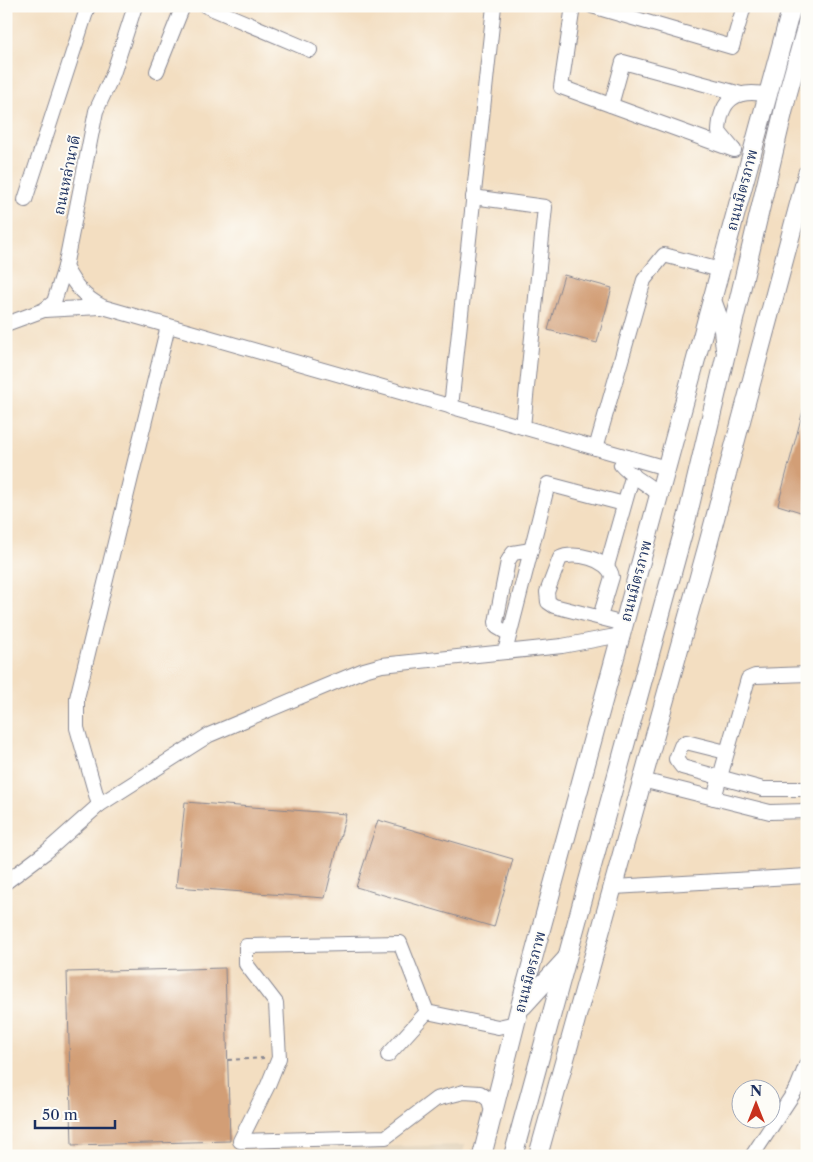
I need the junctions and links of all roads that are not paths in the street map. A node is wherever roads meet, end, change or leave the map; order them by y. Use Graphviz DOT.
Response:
graph roads {
  1 [pos="88,6"];
  2 [pos="135,6"];
  3 [pos="183,6"];
  4 [pos="206,6"];
  5 [pos="494,6"];
  6 [pos="573,6"];
  7 [pos="592,6"];
  8 [pos="744,6"];
  9 [pos="792,6"];
  10 [pos="807,24"];
  11 [pos="310,50"];
  12 [pos="157,71"];
  13 [pos="792,80"];
  14 [pos="741,94"];
  15 [pos="769,95"];
  16 [pos="611,105"];
  17 [pos="734,150"];
  18 [pos="749,166"];
  19 [pos="807,174"];
  20 [pos="473,198"];
  21 [pos="25,200"];
  22 [pos="65,266"];
  23 [pos="720,270"];
  24 [pos="712,300"];
  25 [pos="103,308"];
  26 [pos="44,310"];
  27 [pos="6,324"];
  28 [pos="168,326"];
  29 [pos="725,364"];
  30 [pos="451,407"];
  31 [pos="522,427"];
  32 [pos="596,448"];
  33 [pos="628,457"];
  34 [pos="666,468"];
  35 [pos="633,474"];
  36 [pos="659,495"];
  37 [pos="624,504"];
  38 [pos="531,550"];
  39 [pos="607,566"];
  40 [pos="600,617"];
  41 [pos="622,629"];
  42 [pos="509,634"];
  43 [pos="505,652"];
  44 [pos="807,674"];
  45 [pos="726,752"];
  46 [pos="720,777"];
  47 [pos="642,780"];
  48 [pos="807,788"];
  49 [pos="714,798"];
  50 [pos="98,804"];
  51 [pos="807,811"];
  52 [pos="807,876"];
  53 [pos="6,882"];
  54 [pos="614,887"];
  55 [pos="567,957"];
  56 [pos="427,1012"];
  57 [pos="518,1016"];
  58 [pos="388,1055"];
  59 [pos="807,1063"];
  60 [pos="802,1088"];
  61 [pos="493,1115"];
  62 [pos="482,1156"];
  63 [pos="513,1156"];
  64 [pos="538,1156"];
  65 [pos="752,1156"];
  1 -- 21 [label="street"];
  2 -- 22 [label="street, ถนนหล่านาดี"];
  3 -- 12 [label="street"];
  4 -- 11 [label="street"];
  5 -- 20 [label="street"];
  6 -- 16 [label="street"];
  7 -- 8 [label="street"];
  9 -- 15 [label="main road, ถนนมิตรภาพ"];
  10 -- 13 [label="main road, ถนนมิตรภาพ"];
  13 -- 18 [label="main road"];
  13 -- 29 [label="main road, ถนนมิตรภาพ"];
  14 -- 15 [label="street"];
  14 -- 16 [label="street"];
  14 -- 17 [label="street"];
  15 -- 18 [label="main road, ถนนมิตรภาพ"];
  16 -- 17 [label="street"];
  17 -- 18 [label="street"];
  18 -- 23 [label="main road, ถนนมิตรภาพ"];
  19 -- 47 [label="main road"];
  20 -- 30 [label="street"];
  20 -- 31 [label="street"];
  22 -- 25 [label="street"];
  22 -- 26 [label="street, ถนนหล่านาดี"];
  23 -- 24 [label="main road, ถนนมิตรภาพ"];
  23 -- 32 [label="street"];
  24 -- 29 [label="main road"];
  24 -- 34 [label="main road, ถนนมิตรภาพ"];
  25 -- 26 [label="street"];
  25 -- 28 [label="street"];
  26 -- 27 [label="street"];
  28 -- 30 [label="street"];
  28 -- 50 [label="street"];
  29 -- 55 [label="main road, ถนนมิตรภาพ"];
  30 -- 31 [label="street"];
  31 -- 32 [label="street"];
  32 -- 33 [label="street"];
  33 -- 34 [label="street"];
  33 -- 35 [label="street"];
  34 -- 36 [label="main road, ถนนมิตรภาพ"];
  35 -- 36 [label="street"];
  35 -- 37 [label="street"];
  36 -- 41 [label="main road, ถนนมิตรภาพ"];
  37 -- 38 [label="street"];
  37 -- 39 [label="street"];
  38 -- 42 [label="street"];
  38 -- 42 [label="street"];
  39 -- 40 [label="street"];
  39 -- 40 [label="street"];
  40 -- 41 [label="street"];
  41 -- 43 [label="street"];
  41 -- 57 [label="main road, ถนนมิตรภาพ"];
  42 -- 43 [label="street"];
  43 -- 50 [label="street"];
  44 -- 45 [label="street"];
  45 -- 46 [label="street"];
  45 -- 46 [label="street"];
  46 -- 48 [label="street"];
  46 -- 49 [label="street"];
  47 -- 49 [label="street"];
  47 -- 54 [label="main road"];
  49 -- 51 [label="street"];
  50 -- 53 [label="street"];
  52 -- 54 [label="street"];
  54 -- 64 [label="main road"];
  55 -- 57 [label="main road"];
  55 -- 63 [label="main road, ถนนมิตรภาพ"];
  56 -- 57 [label="street"];
  56 -- 58 [label="street"];
  56 -- 61 [label="street"];
  57 -- 61 [label="main road, ถนนมิตรภาพ"];
  59 -- 60 [label="street"];
  60 -- 65 [label="street"];
  61 -- 62 [label="main road, ถนนมิตรภาพ"];
}
